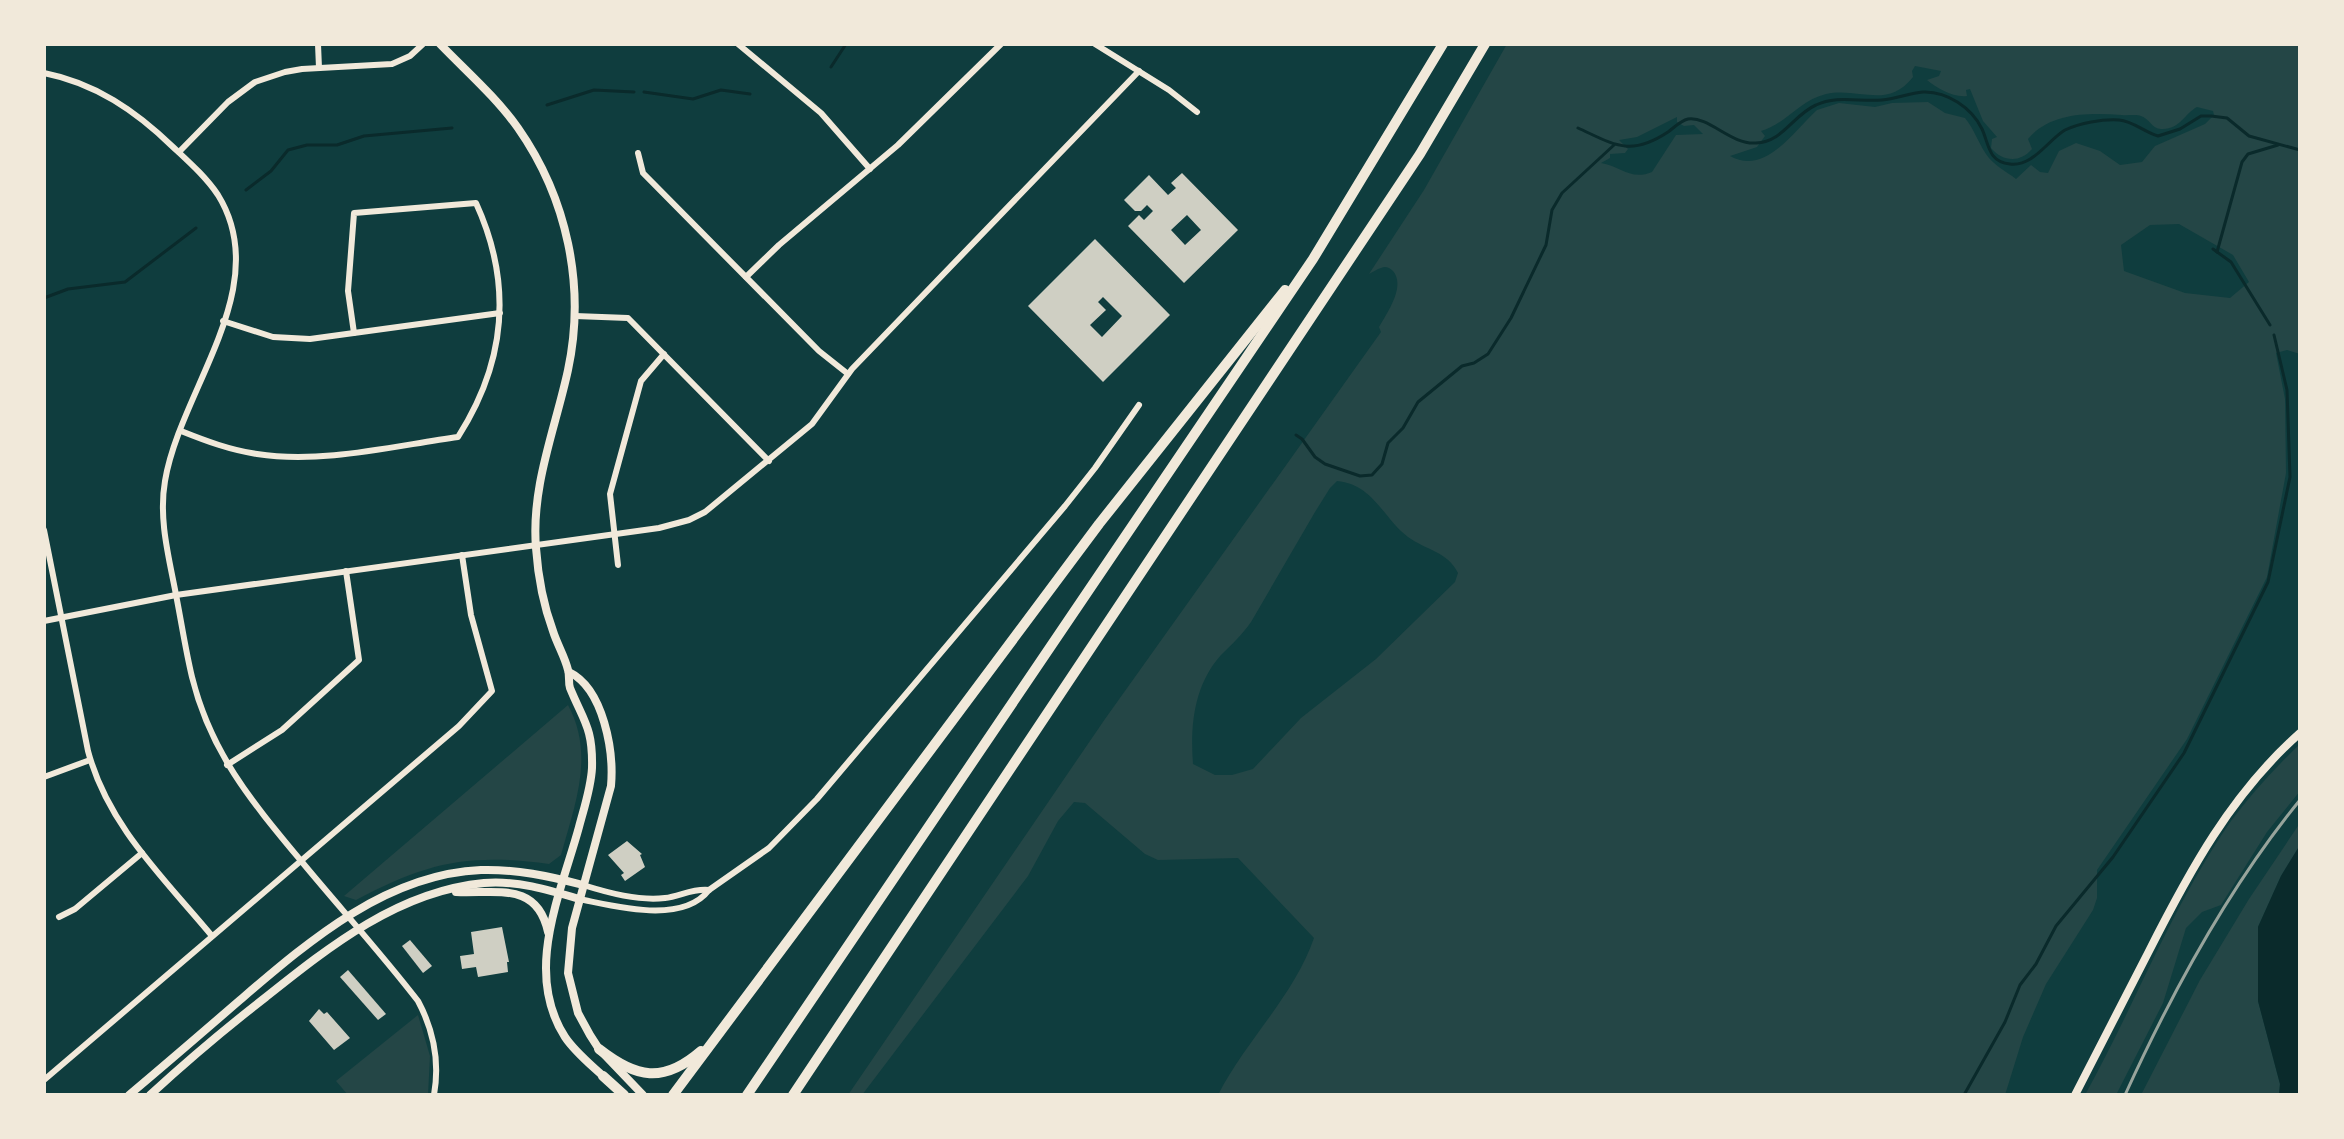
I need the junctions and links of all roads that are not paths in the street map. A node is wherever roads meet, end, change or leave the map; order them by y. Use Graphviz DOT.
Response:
graph roads {
  1 [pos="318,44"];
  2 [pos="423,44"];
  3 [pos="440,44"];
  4 [pos="738,44"];
  5 [pos="1001,44"];
  6 [pos="1095,44"];
  7 [pos="1443,44"];
  8 [pos="1485,44"];
  9 [pos="319,68"];
  10 [pos="1139,71"];
  11 [pos="44,73"];
  12 [pos="1197,112"];
  13 [pos="179,152"];
  14 [pos="638,153"];
  15 [pos="870,169"];
  16 [pos="1313,259"];
  17 [pos="746,277"];
  18 [pos="500,313"];
  19 [pos="575,316"];
  20 [pos="223,321"];
  21 [pos="354,333"];
  22 [pos="664,354"];
  23 [pos="848,374"];
  24 [pos="1139,405"];
  25 [pos="181,431"];
  26 [pos="769,461"];
  27 [pos="44,530"];
  28 [pos="613,534"];
  29 [pos="535,545"];
  30 [pos="462,555"];
  31 [pos="618,565"];
  32 [pos="346,571"];
  33 [pos="176,595"];
  34 [pos="62,616"];
  35 [pos="44,621"];
  36 [pos="569,672"];
  37 [pos="2300,733"];
  38 [pos="90,760"];
  39 [pos="227,765"];
  40 [pos="44,777"];
  41 [pos="142,853"];
  42 [pos="301,861"];
  43 [pos="564,880"];
  44 [pos="583,885"];
  45 [pos="709,890"];
  46 [pos="443,891"];
  47 [pos="560,893"];
  48 [pos="579,899"];
  49 [pos="59,917"];
  50 [pos="347,918"];
  51 [pos="357,930"];
  52 [pos="548,935"];
  53 [pos="212,936"];
  54 [pos="719,1032"];
  55 [pos="599,1049"];
  56 [pos="603,1076"];
  57 [pos="45,1078"];
  58 [pos="129,1095"];
  59 [pos="150,1095"];
  60 [pos="434,1095"];
  61 [pos="615,1095"];
  62 [pos="624,1095"];
  63 [pos="643,1095"];
  64 [pos="673,1095"];
  65 [pos="747,1095"];
  66 [pos="793,1095"];
  67 [pos="2075,1095"];
  1 -- 9 [label="street"];
  2 -- 9 [label="street"];
  3 -- 19 [label="main road"];
  4 -- 15 [label="street"];
  5 -- 15 [label="street"];
  6 -- 10 [label="street"];
  7 -- 16 [label="highway"];
  8 -- 66 [label="highway"];
  9 -- 13 [label="street"];
  10 -- 12 [label="street"];
  10 -- 23 [label="street"];
  11 -- 13 [label="street"];
  13 -- 20 [label="street"];
  14 -- 17 [label="street"];
  15 -- 17 [label="street"];
  16 -- 54 [label="highway"];
  16 -- 65 [label="highway"];
  17 -- 23 [label="street"];
  18 -- 21 [label="street"];
  18 -- 21 [label="street"];
  18 -- 25 [label="street"];
  19 -- 22 [label="street"];
  19 -- 29 [label="main road"];
  20 -- 21 [label="street"];
  20 -- 25 [label="street"];
  22 -- 26 [label="street"];
  22 -- 28 [label="street"];
  23 -- 26 [label="street"];
  24 -- 45 [label="street"];
  25 -- 33 [label="street"];
  26 -- 28 [label="street"];
  27 -- 34 [label="street"];
  28 -- 29 [label="street"];
  28 -- 31 [label="street"];
  29 -- 30 [label="street"];
  29 -- 36 [label="main road"];
  30 -- 32 [label="street"];
  30 -- 42 [label="street"];
  32 -- 33 [label="street"];
  32 -- 39 [label="street"];
  33 -- 34 [label="street"];
  33 -- 39 [label="street"];
  34 -- 35 [label="street"];
  34 -- 38 [label="street"];
  36 -- 43 [label="main road"];
  36 -- 44 [label="main road"];
  37 -- 67 [label="main road"];
  38 -- 40 [label="street"];
  38 -- 41 [label="street"];
  39 -- 42 [label="street"];
  41 -- 49 [label="street"];
  41 -- 53 [label="street"];
  42 -- 50 [label="street"];
  42 -- 53 [label="street"];
  43 -- 44 [label="main road"];
  43 -- 47 [label="main road"];
  43 -- 50 [label="main road"];
  44 -- 45 [label="street"];
  44 -- 48 [label="main road"];
  45 -- 48 [label="street"];
  46 -- 47 [label="main road"];
  46 -- 51 [label="main road"];
  46 -- 52 [label="main road"];
  47 -- 48 [label="main road"];
  47 -- 52 [label="main road"];
  48 -- 55 [label="main road"];
  50 -- 51 [label="street"];
  50 -- 58 [label="main road"];
  51 -- 59 [label="main road"];
  51 -- 60 [label="street"];
  52 -- 56 [label="main road"];
  53 -- 57 [label="street"];
  54 -- 55 [label="highway"];
  54 -- 64 [label="highway"];
  55 -- 63 [label="main road"];
  56 -- 61 [label="highway"];
  56 -- 62 [label="highway"];
}
